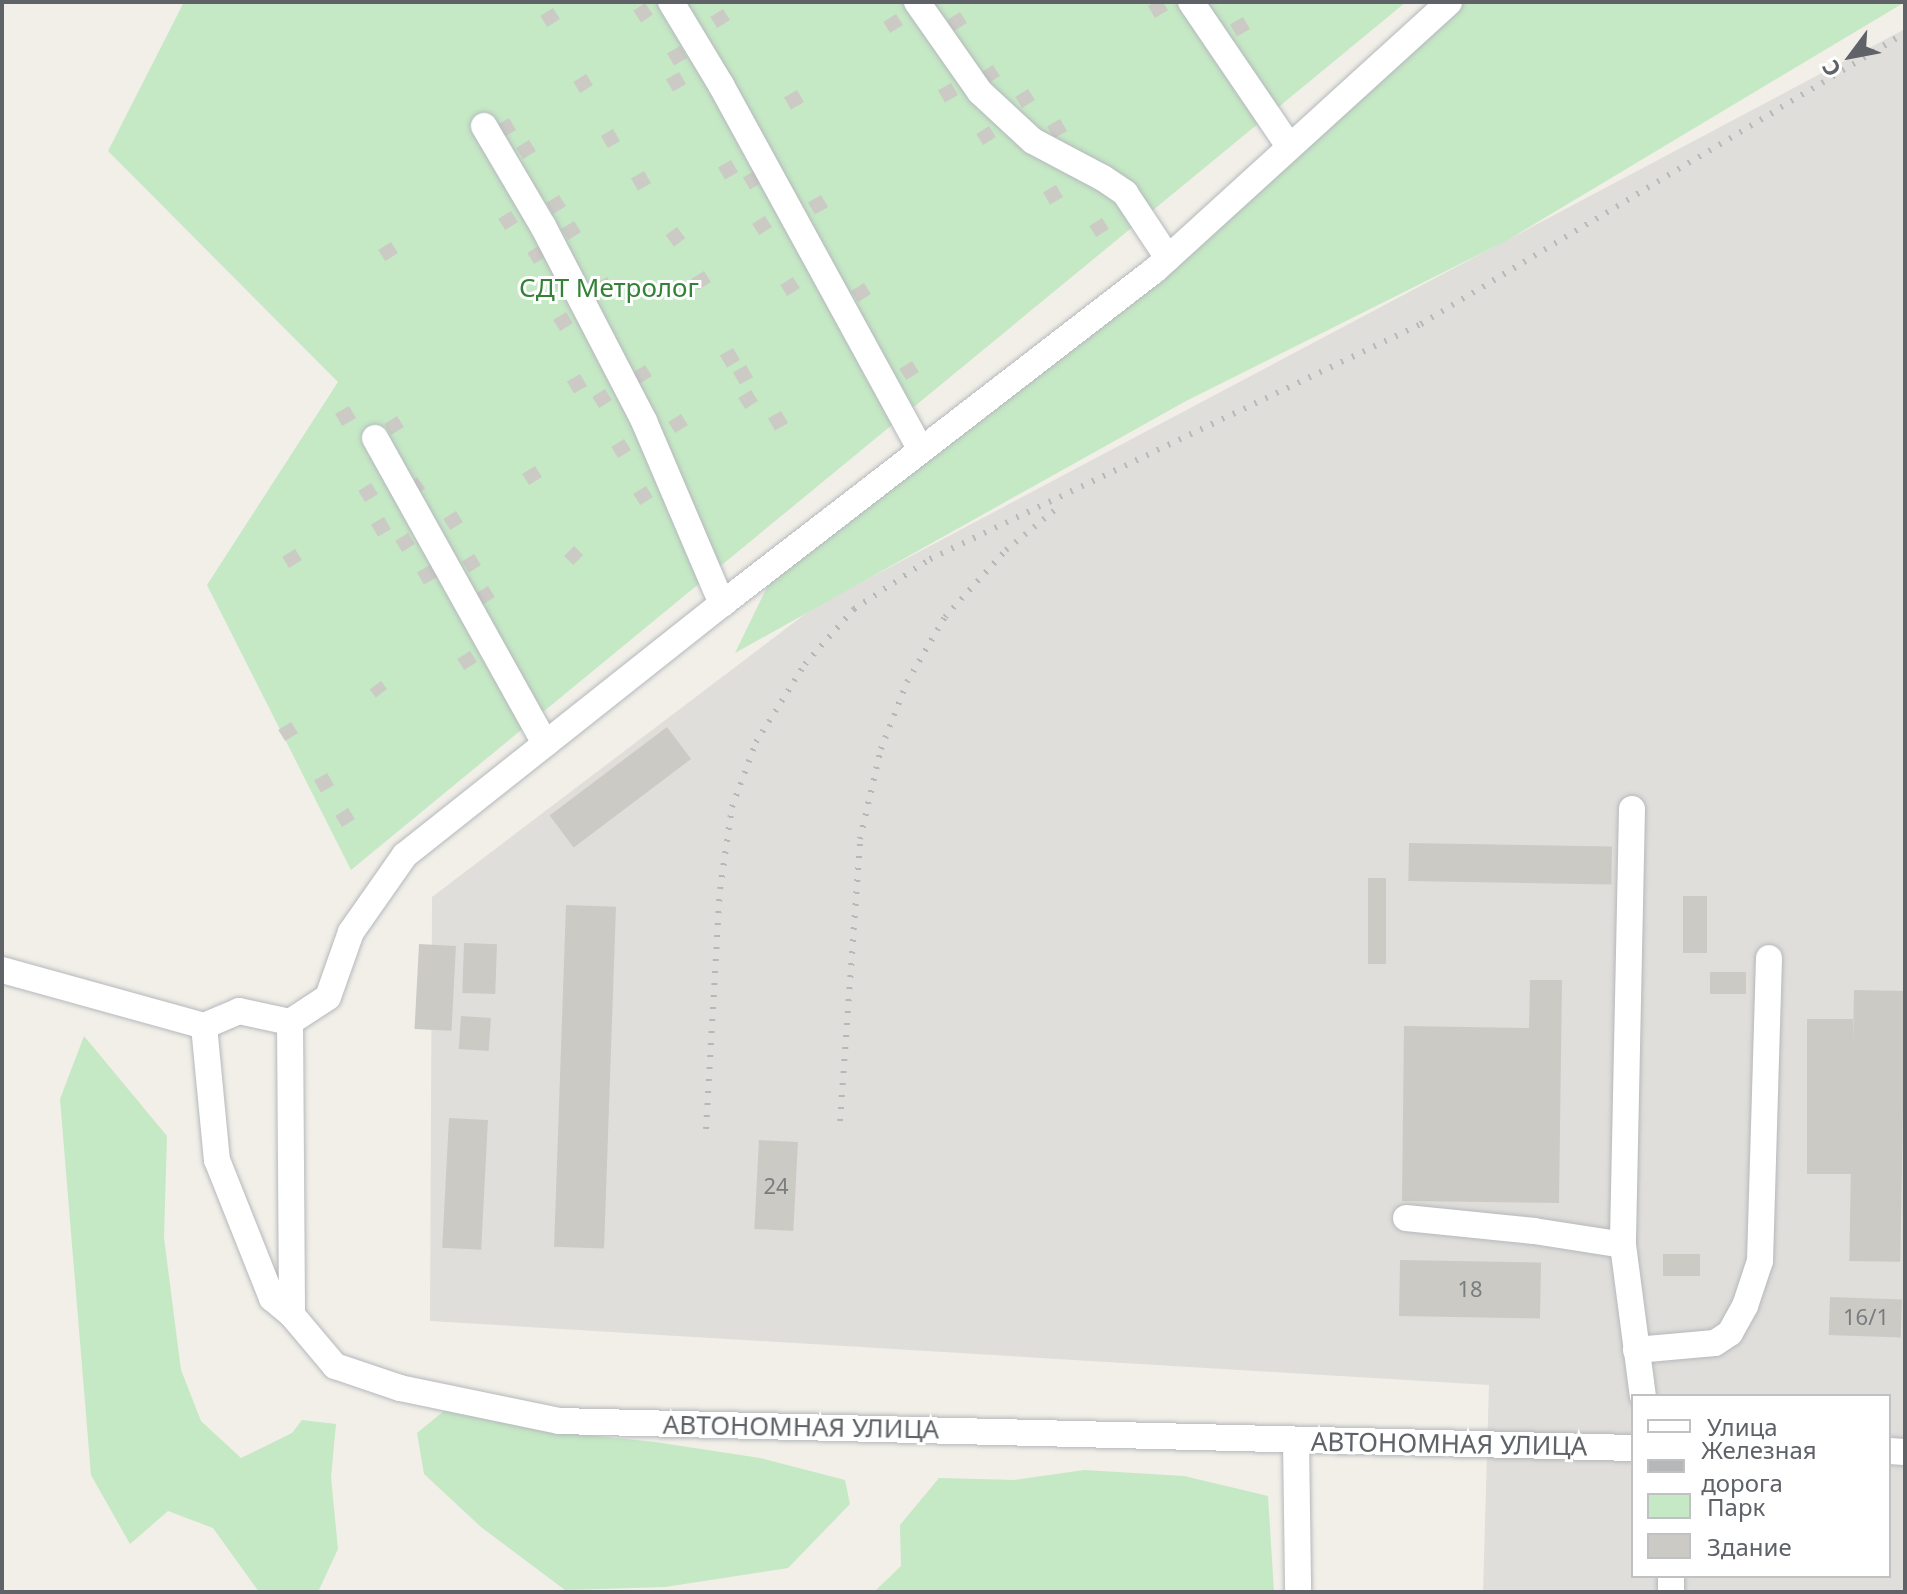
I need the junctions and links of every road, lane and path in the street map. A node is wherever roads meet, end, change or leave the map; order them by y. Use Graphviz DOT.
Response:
graph roads {
  1 [pos="671,2"];
  2 [pos="917,2"];
  3 [pos="1191,2"];
  4 [pos="1449,2"];
  5 [pos="484,126"];
  6 [pos="1289,146"];
  7 [pos="1168,258"];
  8 [pos="375,438"];
  9 [pos="921,450"];
  10 [pos="722,604"];
  11 [pos="545,744"];
  12 [pos="1632,809"];
  13 [pos="1769,958"];
  14 [pos="2,970"];
  15 [pos="290,1022"];
  16 [pos="204,1026"];
  17 [pos="1406,1218"];
  18 [pos="1623,1245"];
  19 [pos="292,1315"];
  20 [pos="1636,1350"];
  21 [pos="1643,1394"];
  22 [pos="1296,1440"];
  23 [pos="1631,1448"];
  24 [pos="1298,1592"];
  1 -- 9 [label="street"];
  2 -- 7 [label="street"];
  3 -- 6 [label="street"];
  4 -- 6 [label="street"];
  5 -- 10 [label="street"];
  6 -- 7 [label="street"];
  7 -- 9 [label="street"];
  8 -- 11 [label="street"];
  9 -- 10 [label="street"];
  10 -- 11 [label="street"];
  11 -- 15 [label="street"];
  12 -- 18 [label="street"];
  13 -- 20 [label="street"];
  14 -- 16 [label="street"];
  15 -- 16 [label="street"];
  15 -- 19 [label="street"];
  16 -- 19 [label="street, АВТОНОМНАЯ УЛИЦА"];
  17 -- 18 [label="street"];
  18 -- 20 [label="street"];
  19 -- 22 [label="street, АВТОНОМНАЯ УЛИЦА"];
  20 -- 21 [label="street"];
  22 -- 23 [label="street, АВТОНОМНАЯ УЛИЦА"];
  22 -- 24 [label="street"];
}
